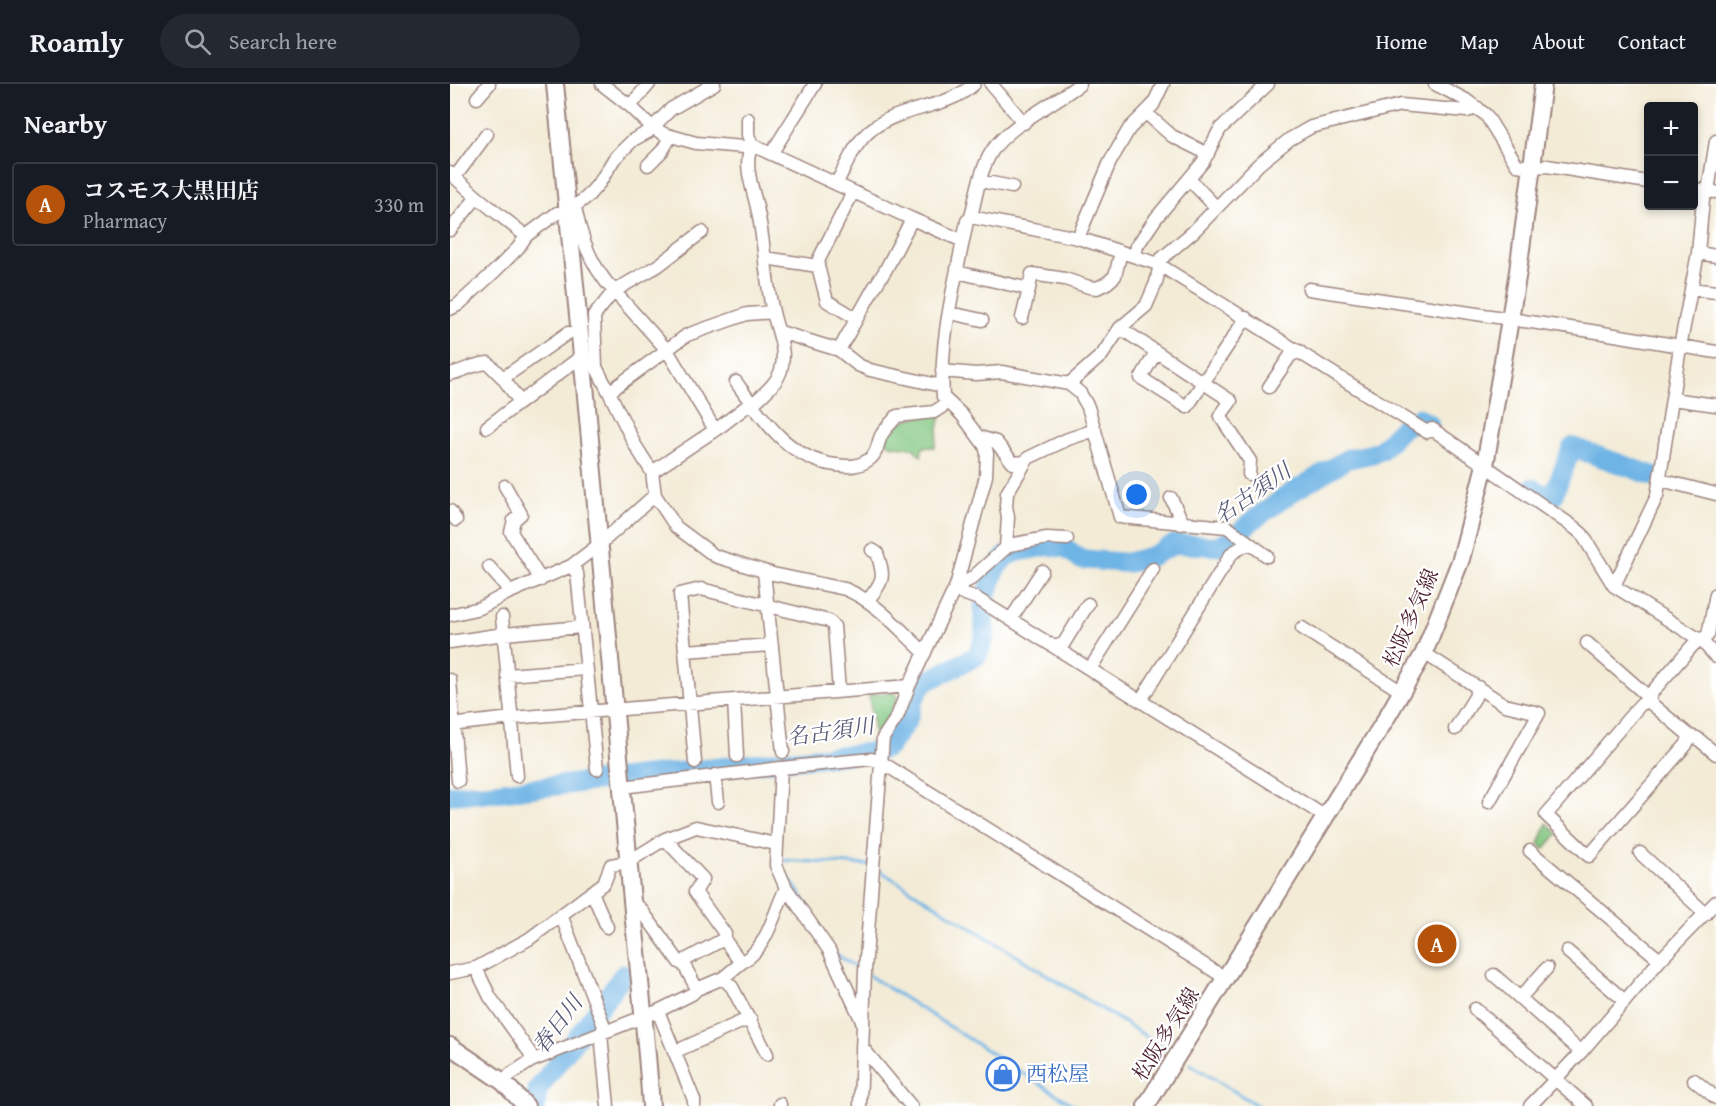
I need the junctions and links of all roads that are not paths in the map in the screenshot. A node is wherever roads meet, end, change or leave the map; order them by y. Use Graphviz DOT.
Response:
graph roads {
  1 [pos="489,84"];
  2 [pos="555,84"];
  3 [pos="602,84"];
  4 [pos="649,84"];
  5 [pos="714,84"];
  6 [pos="815,84"];
  7 [pos="974,84"];
  8 [pos="991,84"];
  9 [pos="1080,84"];
  10 [pos="1163,84"];
  11 [pos="1268,84"];
  12 [pos="1435,84"];
  13 [pos="1543,84"];
  14 [pos="1154,90"];
  15 [pos="477,98"];
  16 [pos="630,106"];
  17 [pos="1478,108"];
  18 [pos="1146,113"];
  19 [pos="748,119"];
  20 [pos="1024,123"];
  21 [pos="652,127"];
  22 [pos="487,134"];
  23 [pos="671,136"];
  24 [pos="1716,141"];
  25 [pos="752,145"];
  26 [pos="1208,153"];
  27 [pos="771,154"];
  28 [pos="648,165"];
  29 [pos="1532,167"];
  30 [pos="452,175"];
  31 [pos="1189,179"];
  32 [pos="981,181"];
  33 [pos="1644,181"];
  34 [pos="836,184"];
  35 [pos="1012,187"];
  36 [pos="853,192"];
  37 [pos="1712,192"];
  38 [pos="477,197"];
  39 [pos="1212,203"];
  40 [pos="568,211"];
  41 [pos="971,217"];
  42 [pos="912,219"];
  43 [pos="450,230"];
  44 [pos="702,232"];
  45 [pos="526,236"];
  46 [pos="1078,238"];
  47 [pos="963,241"];
  48 [pos="1122,252"];
  49 [pos="1698,253"];
  50 [pos="1135,256"];
  51 [pos="1716,256"];
  52 [pos="765,258"];
  53 [pos="1158,264"];
  54 [pos="818,266"];
  55 [pos="957,272"];
  56 [pos="1029,289"];
  57 [pos="1309,289"];
  58 [pos="1691,289"];
  59 [pos="614,291"];
  60 [pos="1716,292"];
  61 [pos="450,309"];
  62 [pos="773,312"];
  63 [pos="950,313"];
  64 [pos="856,318"];
  65 [pos="1022,318"];
  66 [pos="1246,318"];
  67 [pos="982,320"];
  68 [pos="1510,321"];
  69 [pos="1120,328"];
  70 [pos="780,332"];
  71 [pos="568,333"];
  72 [pos="1680,347"];
  73 [pos="667,350"];
  74 [pos="839,350"];
  75 [pos="1299,351"];
  76 [pos="1156,352"];
  77 [pos="1716,352"];
  78 [pos="582,356"];
  79 [pos="942,371"];
  80 [pos="450,374"];
  81 [pos="503,378"];
  82 [pos="736,382"];
  83 [pos="1203,382"];
  84 [pos="1069,384"];
  85 [pos="942,386"];
  86 [pos="1269,387"];
  87 [pos="609,392"];
  88 [pos="1672,399"];
  89 [pos="520,402"];
  90 [pos="948,403"];
  91 [pos="752,404"];
  92 [pos="1716,405"];
  93 [pos="487,427"];
  94 [pos="715,430"];
  95 [pos="1095,430"];
  96 [pos="979,437"];
  97 [pos="1025,462"];
  98 [pos="1485,465"];
  99 [pos="652,472"];
  100 [pos="1249,474"];
  101 [pos="1661,480"];
  102 [pos="505,486"];
  103 [pos="1716,494"];
  104 [pos="656,495"];
  105 [pos="1171,498"];
  106 [pos="1181,524"];
  107 [pos="1067,539"];
  108 [pos="1247,541"];
  109 [pos="600,544"];
  110 [pos="1006,548"];
  111 [pos="872,550"];
  112 [pos="1267,556"];
  113 [pos="571,566"];
  114 [pos="489,567"];
  115 [pos="1153,568"];
  116 [pos="1042,571"];
  117 [pos="764,572"];
  118 [pos="541,580"];
  119 [pos="1614,586"];
  120 [pos="955,588"];
  121 [pos="508,593"];
  122 [pos="1716,594"];
  123 [pos="868,600"];
  124 [pos="1088,604"];
  125 [pos="769,607"];
  126 [pos="450,615"];
  127 [pos="502,617"];
  128 [pos="1011,619"];
  129 [pos="581,627"];
  130 [pos="1302,628"];
  131 [pos="504,634"];
  132 [pos="1702,640"];
  133 [pos="450,642"];
  134 [pos="1587,643"];
  135 [pos="772,645"];
  136 [pos="1716,645"];
  137 [pos="1055,647"];
  138 [pos="685,651"];
  139 [pos="925,652"];
  140 [pos="1424,653"];
  141 [pos="1716,657"];
  142 [pos="586,669"];
  143 [pos="1090,669"];
  144 [pos="507,675"];
  145 [pos="450,680"];
  146 [pos="909,686"];
  147 [pos="1478,687"];
  148 [pos="840,691"];
  149 [pos="1402,692"];
  150 [pos="777,697"];
  151 [pos="734,700"];
  152 [pos="1141,700"];
  153 [pos="1648,701"];
  154 [pos="688,703"];
  155 [pos="615,709"];
  156 [pos="591,711"];
  157 [pos="512,718"];
  158 [pos="451,725"];
  159 [pos="1455,729"];
  160 [pos="1690,736"];
  161 [pos="783,752"];
  162 [pos="1716,754"];
  163 [pos="737,756"];
  164 [pos="881,761"];
  165 [pos="695,762"];
  166 [pos="781,768"];
  167 [pos="597,769"];
  168 [pos="715,775"];
  169 [pos="517,776"];
  170 [pos="458,781"];
  171 [pos="622,782"];
  172 [pos="718,802"];
  173 [pos="1489,802"];
  174 [pos="1326,817"];
  175 [pos="664,839"];
  176 [pos="776,841"];
  177 [pos="1530,850"];
  178 [pos="1640,853"];
  179 [pos="628,862"];
  180 [pos="786,888"];
  181 [pos="592,892"];
  182 [pos="1716,902"];
  183 [pos="633,904"];
  184 [pos="1706,914"];
  185 [pos="561,915"];
  186 [pos="607,927"];
  187 [pos="724,939"];
  188 [pos="1567,951"];
  189 [pos="1660,960"];
  190 [pos="741,963"];
  191 [pos="684,965"];
  192 [pos="1547,968"];
  193 [pos="476,969"];
  194 [pos="450,973"];
  195 [pos="1494,975"];
  196 [pos="723,978"];
  197 [pos="1227,979"];
  198 [pos="697,988"];
  199 [pos="1520,998"];
  200 [pos="1625,1001"];
  201 [pos="1474,1009"];
  202 [pos="651,1013"];
  203 [pos="751,1020"];
  204 [pos="863,1025"];
  205 [pos="601,1034"];
  206 [pos="450,1046"];
  207 [pos="862,1047"];
  208 [pos="674,1052"];
  209 [pos="1581,1052"];
  210 [pos="767,1054"];
  211 [pos="531,1061"];
  212 [pos="1555,1077"];
  213 [pos="1694,1080"];
  214 [pos="503,1082"];
  215 [pos="1716,1098"];
  216 [pos="524,1105"];
  217 [pos="608,1106"];
  218 [pos="651,1106"];
  219 [pos="694,1106"];
  220 [pos="860,1106"];
  221 [pos="911,1106"];
  222 [pos="1146,1106"];
  223 [pos="1530,1106"];
  224 [pos="1586,1106"];
  1 -- 15 [label="street"];
  2 -- 40 [label="main road"];
  3 -- 16 [label="street"];
  4 -- 16 [label="street"];
  5 -- 21 [label="street"];
  6 -- 27 [label="street"];
  7 -- 34 [label="street"];
  8 -- 20 [label="street"];
  9 -- 20 [label="street"];
  10 -- 14 [label="street"];
  11 -- 26 [label="street"];
  12 -- 17 [label="street"];
  13 -- 29 [label="main road, 松阪多気線"];
  14 -- 18 [label="street"];
  16 -- 21 [label="street"];
  17 -- 29 [label="street"];
  17 -- 53 [label="street"];
  18 -- 26 [label="street"];
  18 -- 46 [label="street"];
  19 -- 25 [label="street"];
  20 -- 32 [label="street"];
  21 -- 23 [label="street"];
  21 -- 40 [label="street"];
  22 -- 30 [label="street"];
  23 -- 25 [label="street"];
  23 -- 28 [label="street"];
  24 -- 37 [label="street"];
  25 -- 27 [label="street"];
  25 -- 52 [label="street"];
  26 -- 31 [label="street"];
  27 -- 34 [label="street"];
  29 -- 33 [label="street"];
  29 -- 68 [label="main road, 松阪多気線"];
  30 -- 38 [label="street"];
  31 -- 39 [label="street"];
  31 -- 50 [label="street"];
  32 -- 35 [label="street"];
  32 -- 41 [label="street"];
  34 -- 36 [label="street"];
  36 -- 42 [label="street"];
  36 -- 54 [label="street"];
  37 -- 49 [label="street"];
  38 -- 43 [label="street"];
  38 -- 45 [label="street"];
  40 -- 45 [label="street"];
  40 -- 59 [label="street"];
  40 -- 78 [label="main road"];
  41 -- 46 [label="street"];
  41 -- 47 [label="street"];
  42 -- 47 [label="street"];
  42 -- 64 [label="street"];
  44 -- 59 [label="street"];
  45 -- 61 [label="street"];
  46 -- 48 [label="street"];
  47 -- 55 [label="street"];
  48 -- 50 [label="street"];
  48 -- 56 [label="street"];
  49 -- 51 [label="street"];
  49 -- 58 [label="street"];
  50 -- 53 [label="street"];
  52 -- 54 [label="street"];
  52 -- 62 [label="street"];
  53 -- 66 [label="street"];
  53 -- 69 [label="street"];
  54 -- 64 [label="street"];
  55 -- 56 [label="street"];
  55 -- 63 [label="street"];
  56 -- 65 [label="street"];
  57 -- 68 [label="street"];
  58 -- 60 [label="street"];
  58 -- 72 [label="street"];
  59 -- 73 [label="street"];
  59 -- 87 [label="street"];
  62 -- 70 [label="street"];
  62 -- 73 [label="street"];
  63 -- 67 [label="street"];
  63 -- 79 [label="street"];
  64 -- 74 [label="street"];
  66 -- 75 [label="street"];
  66 -- 83 [label="street"];
  68 -- 72 [label="street"];
  68 -- 98 [label="main road, 松阪多気線"];
  69 -- 76 [label="street"];
  69 -- 84 [label="street"];
  70 -- 74 [label="street"];
  70 -- 91 [label="street"];
  71 -- 81 [label="street"];
  72 -- 77 [label="street"];
  72 -- 88 [label="street"];
  73 -- 87 [label="street"];
  73 -- 94 [label="street"];
  74 -- 85 [label="street"];
  75 -- 86 [label="street"];
  75 -- 98 [label="street"];
  76 -- 83 [label="street"];
  76 -- 83 [label="street"];
  78 -- 89 [label="street"];
  78 -- 109 [label="main road"];
  79 -- 84 [label="street"];
  79 -- 85 [label="street"];
  80 -- 81 [label="street"];
  81 -- 89 [label="street"];
  82 -- 91 [label="street"];
  83 -- 100 [label="street"];
  84 -- 95 [label="street"];
  85 -- 90 [label="street"];
  87 -- 99 [label="street"];
  88 -- 92 [label="street"];
  88 -- 101 [label="street"];
  89 -- 93 [label="street"];
  90 -- 91 [label="street"];
  90 -- 96 [label="street"];
  91 -- 94 [label="street"];
  94 -- 99 [label="street"];
  95 -- 97 [label="street"];
  95 -- 106 [label="street"];
  96 -- 97 [label="street"];
  96 -- 120 [label="street"];
  97 -- 110 [label="street"];
  98 -- 119 [label="street"];
  98 -- 140 [label="main road, 松阪多気線"];
  99 -- 104 [label="street"];
  101 -- 103 [label="street"];
  101 -- 119 [label="street"];
  102 -- 118 [label="street"];
  104 -- 109 [label="street"];
  104 -- 117 [label="street"];
  105 -- 106 [label="street"];
  106 -- 108 [label="street"];
  107 -- 110 [label="street"];
  108 -- 112 [label="street"];
  108 -- 152 [label="street"];
  109 -- 113 [label="street"];
  109 -- 155 [label="main road"];
  110 -- 120 [label="street"];
  111 -- 123 [label="street"];
  113 -- 118 [label="street"];
  113 -- 129 [label="street"];
  114 -- 121 [label="street"];
  115 -- 143 [label="street"];
  116 -- 128 [label="street"];
  117 -- 123 [label="street"];
  117 -- 125 [label="street"];
  118 -- 121 [label="street"];
  119 -- 132 [label="street"];
  120 -- 128 [label="street"];
  120 -- 139 [label="street"];
  121 -- 126 [label="street"];
  122 -- 132 [label="street"];
  123 -- 139 [label="street"];
  124 -- 137 [label="street"];
  125 -- 135 [label="street"];
  125 -- 138 [label="street"];
  125 -- 148 [label="street"];
  127 -- 131 [label="street"];
  128 -- 137 [label="street"];
  129 -- 131 [label="street"];
  129 -- 142 [label="street"];
  130 -- 149 [label="street"];
  131 -- 133 [label="street"];
  131 -- 144 [label="street"];
  132 -- 136 [label="street"];
  132 -- 141 [label="street"];
  132 -- 153 [label="street"];
  134 -- 153 [label="street"];
  135 -- 138 [label="street"];
  135 -- 150 [label="street"];
  137 -- 143 [label="street"];
  138 -- 154 [label="street"];
  139 -- 146 [label="street"];
  140 -- 147 [label="street"];
  140 -- 149 [label="main road, 松阪多気線"];
  142 -- 144 [label="street"];
  142 -- 156 [label="street"];
  143 -- 152 [label="street"];
  144 -- 157 [label="street"];
  145 -- 158 [label="street"];
  146 -- 148 [label="street"];
  146 -- 164 [label="street"];
  147 -- 159 [label="street"];
  147 -- 173 [label="street"];
  148 -- 150 [label="street"];
  149 -- 174 [label="main road, 松阪多気線"];
  150 -- 151 [label="street"];
  150 -- 161 [label="street"];
  151 -- 154 [label="street"];
  151 -- 163 [label="street"];
  152 -- 174 [label="street"];
  153 -- 160 [label="street"];
  153 -- 160 [label="street"];
  154 -- 155 [label="street"];
  154 -- 165 [label="street"];
  155 -- 156 [label="street"];
  155 -- 171 [label="main road"];
  156 -- 157 [label="street"];
  156 -- 167 [label="street"];
  157 -- 158 [label="street"];
  157 -- 169 [label="street"];
  158 -- 170 [label="street"];
  160 -- 162 [label="street"];
  164 -- 166 [label="street"];
  164 -- 197 [label="street"];
  164 -- 204 [label="street"];
  166 -- 168 [label="street"];
  166 -- 176 [label="street"];
  168 -- 171 [label="street"];
  168 -- 172 [label="street"];
  171 -- 179 [label="main road"];
  174 -- 197 [label="main road, 松阪多気線"];
  175 -- 176 [label="street"];
  175 -- 179 [label="street"];
  175 -- 187 [label="street"];
  176 -- 180 [label="street"];
  177 -- 189 [label="street"];
  178 -- 184 [label="street"];
  179 -- 181 [label="street"];
  179 -- 183 [label="main road"];
  180 -- 190 [label="street"];
  180 -- 204 [label="street"];
  181 -- 185 [label="street"];
  181 -- 186 [label="street"];
  182 -- 184 [label="street"];
  183 -- 191 [label="street"];
  183 -- 202 [label="main road"];
  184 -- 189 [label="street"];
  185 -- 193 [label="street"];
  185 -- 205 [label="street"];
  187 -- 190 [label="street"];
  187 -- 191 [label="street"];
  188 -- 200 [label="street"];
  189 -- 200 [label="street"];
  190 -- 196 [label="street"];
  191 -- 198 [label="street"];
  192 -- 199 [label="street"];
  193 -- 194 [label="street"];
  193 -- 211 [label="street"];
  195 -- 199 [label="street"];
  196 -- 198 [label="street"];
  196 -- 203 [label="street"];
  197 -- 222 [label="main road, 松阪多気線"];
  198 -- 202 [label="street"];
  199 -- 209 [label="street"];
  200 -- 209 [label="street"];
  201 -- 212 [label="street"];
  202 -- 205 [label="street"];
  202 -- 208 [label="street"];
  202 -- 218 [label="main road"];
  203 -- 208 [label="street"];
  203 -- 210 [label="street"];
  204 -- 207 [label="street"];
  205 -- 211 [label="street"];
  205 -- 217 [label="street"];
  206 -- 214 [label="main road"];
  207 -- 220 [label="street"];
  207 -- 221 [label="street"];
  208 -- 219 [label="street"];
  209 -- 212 [label="street"];
  211 -- 214 [label="street"];
  212 -- 223 [label="street"];
  212 -- 224 [label="street"];
  213 -- 215 [label="street"];
  214 -- 216 [label="main road"];
}
